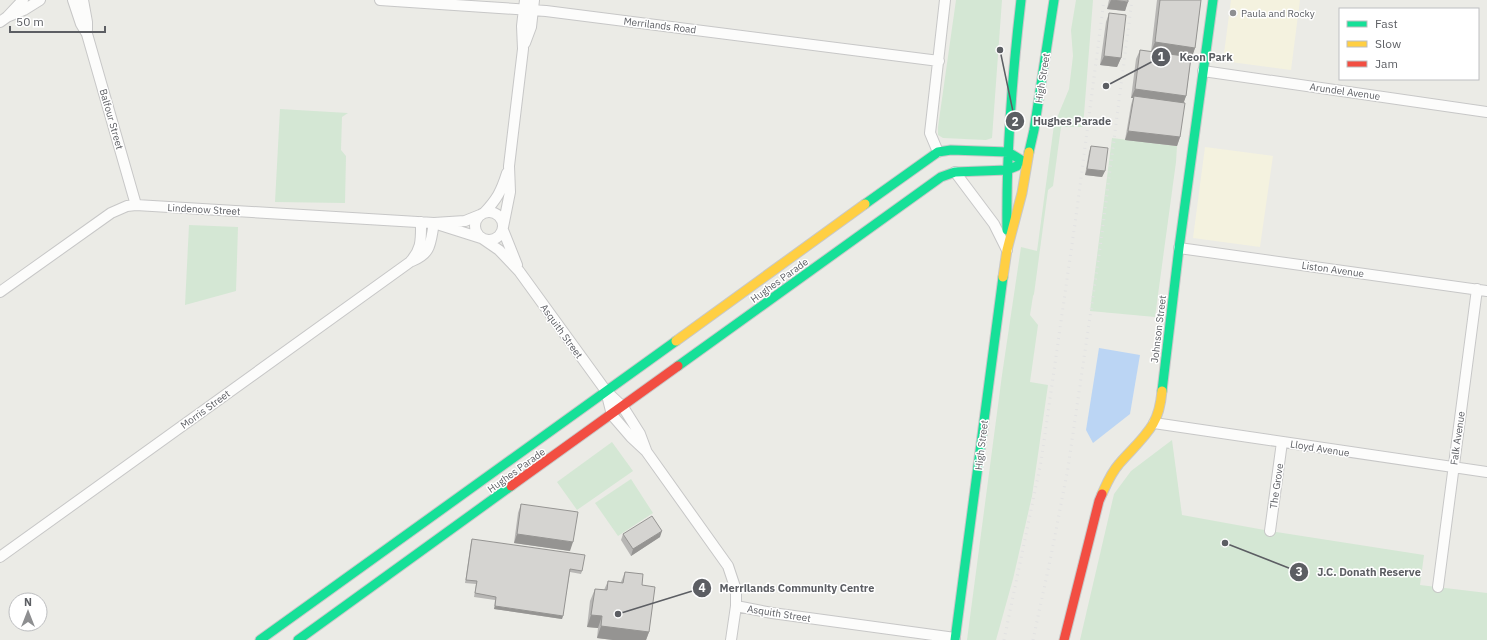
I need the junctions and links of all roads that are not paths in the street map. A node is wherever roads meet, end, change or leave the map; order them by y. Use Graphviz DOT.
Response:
graph roads {
  1 [pos="23,0"];
  2 [pos="40,0"];
  3 [pos="73,0"];
  4 [pos="83,0"];
  5 [pos="380,0"];
  6 [pos="945,0"];
  7 [pos="1021,0"];
  8 [pos="1054,0"];
  9 [pos="1213,0"];
  10 [pos="529,4"];
  11 [pos="3,20"];
  12 [pos="87,34"];
  13 [pos="939,61"];
  14 [pos="1203,71"];
  15 [pos="1487,112"];
  16 [pos="938,152"];
  17 [pos="1008,152"];
  18 [pos="1026,163"];
  19 [pos="509,166"];
  20 [pos="1006,170"];
  21 [pos="955,172"];
  22 [pos="900,193"];
  23 [pos="136,205"];
  24 [pos="482,214"];
  25 [pos="421,222"];
  26 [pos="434,223"];
  27 [pos="503,229"];
  28 [pos="482,238"];
  29 [pos="1179,248"];
  30 [pos="1007,250"];
  31 [pos="410,262"];
  32 [pos="519,271"];
  33 [pos="1476,289"];
  34 [pos="1487,291"];
  35 [pos="0,292"];
  36 [pos="606,391"];
  37 [pos="623,407"];
  38 [pos="612,415"];
  39 [pos="1154,423"];
  40 [pos="1282,442"];
  41 [pos="646,451"];
  42 [pos="1453,467"];
  43 [pos="1487,472"];
  44 [pos="469,504"];
  45 [pos="1270,531"];
  46 [pos="0,557"];
  47 [pos="1438,587"];
  48 [pos="736,606"];
  49 [pos="955,639"];
  50 [pos="260,640"];
  51 [pos="298,640"];
  52 [pos="731,640"];
  53 [pos="1064,640"];
  1 -- 11 [label="street"];
  2 -- 11 [label="street"];
  3 -- 12 [label="street, Balfour Street"];
  4 -- 12 [label="street, Balfour Street"];
  5 -- 10 [label="street, Merrilands Road"];
  6 -- 13 [label="street"];
  7 -- 17 [label="street, High Street"];
  8 -- 18 [label="street, High Street"];
  9 -- 14 [label="street, Johnson Street"];
  10 -- 13 [label="street, Merrilands Road"];
  10 -- 19 [label="street"];
  12 -- 23 [label="street, Balfour Street"];
  13 -- 16 [label="street"];
  14 -- 15 [label="street, Arundel Avenue"];
  14 -- 29 [label="street, Johnson Street"];
  16 -- 17 [label="street"];
  16 -- 22 [label="street, Hughes Parade"];
  17 -- 18 [label="street"];
  17 -- 20 [label="street, High Street"];
  18 -- 20 [label="street, Hughes Parade"];
  18 -- 30 [label="street, High Street"];
  19 -- 24 [label="street"];
  19 -- 27 [label="street"];
  20 -- 21 [label="street, Hughes Parade"];
  20 -- 30 [label="street, High Street"];
  21 -- 22 [label="street, Hughes Parade"];
  21 -- 30 [label="street"];
  22 -- 36 [label="street, Hughes Parade"];
  22 -- 37 [label="street, Hughes Parade"];
  23 -- 25 [label="street, Lindenow Street"];
  23 -- 35 [label="street, Lindenow Street"];
  24 -- 26 [label="street, Lindenow Street"];
  24 -- 27 [label="street"];
  24 -- 28 [label="street"];
  25 -- 26 [label="street, Lindenow Street"];
  25 -- 31 [label="street, Morris Street"];
  26 -- 28 [label="street, Lindenow Street"];
  26 -- 31 [label="street, Morris Street"];
  27 -- 28 [label="street"];
  27 -- 32 [label="street, Asquith Street"];
  28 -- 32 [label="street, Asquith Street"];
  29 -- 33 [label="street, Liston Avenue"];
  29 -- 39 [label="street, Johnson Street"];
  30 -- 49 [label="street, High Street"];
  31 -- 46 [label="street, Morris Street"];
  32 -- 36 [label="street, Asquith Street"];
  33 -- 34 [label="street, Liston Avenue"];
  33 -- 42 [label="street, Falk Avenue"];
  36 -- 37 [label="street, Asquith Street"];
  36 -- 38 [label="street, Asquith Street"];
  36 -- 44 [label="street, Hughes Parade"];
  37 -- 38 [label="street, Hughes Parade"];
  37 -- 41 [label="street, Asquith Street"];
  38 -- 41 [label="street, Asquith Street"];
  38 -- 44 [label="street, Hughes Parade"];
  39 -- 40 [label="street, Lloyd Avenue"];
  39 -- 53 [label="street, Johnson Street"];
  40 -- 42 [label="street, Lloyd Avenue"];
  40 -- 45 [label="street, The Grove"];
  41 -- 48 [label="street, Asquith Street"];
  42 -- 43 [label="street, Lloyd Avenue"];
  42 -- 47 [label="street, Falk Avenue"];
  44 -- 50 [label="street, Hughes Parade"];
  44 -- 51 [label="street, Hughes Parade"];
  48 -- 49 [label="street, Asquith Street"];
  48 -- 52 [label="street"];
}
